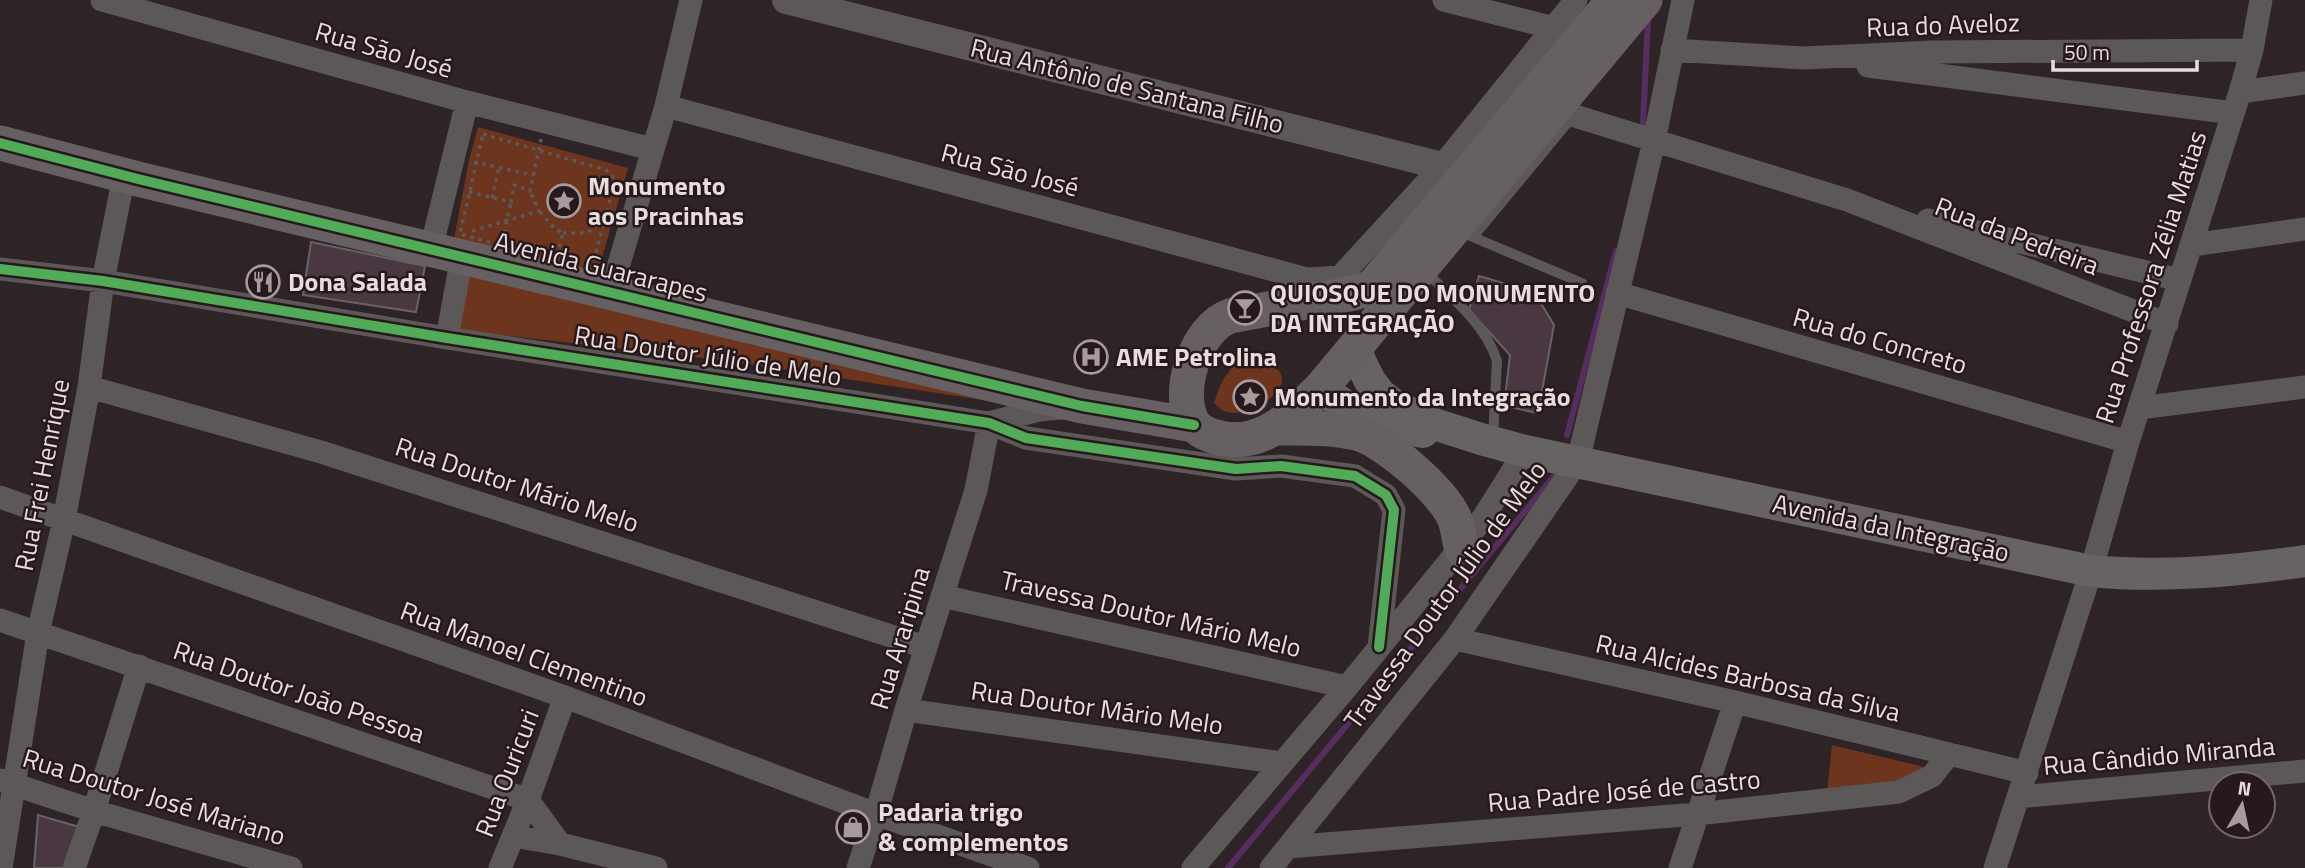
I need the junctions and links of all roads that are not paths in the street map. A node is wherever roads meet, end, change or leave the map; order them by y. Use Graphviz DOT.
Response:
graph roads {
  1 [pos="102,0"];
  2 [pos="691,0"];
  3 [pos="786,0"];
  4 [pos="1444,0"];
  5 [pos="1576,0"];
  6 [pos="1614,0"];
  7 [pos="1645,0"];
  8 [pos="1683,0"];
  9 [pos="2261,0"];
  10 [pos="1570,32"];
  11 [pos="1672,50"];
  12 [pos="2252,50"];
  13 [pos="1984,51"];
  14 [pos="1804,58"];
  15 [pos="1981,80"];
  16 [pos="2305,83"];
  17 [pos="467,102"];
  18 [pos="2237,102"];
  19 [pos="666,106"];
  20 [pos="1563,113"];
  21 [pos="1654,141"];
  22 [pos="0,143"];
  23 [pos="652,149"];
  24 [pos="1455,171"];
  25 [pos="124,176"];
  26 [pos="1847,200"];
  27 [pos="2305,229"];
  28 [pos="1463,232"];
  29 [pos="451,246"];
  30 [pos="2192,246"];
  31 [pos="2061,251"];
  32 [pos="1421,266"];
  33 [pos="0,269"];
  34 [pos="2051,280"];
  35 [pos="2180,280"];
  36 [pos="103,281"];
  37 [pos="1582,283"];
  38 [pos="1347,285"];
  39 [pos="1617,293"];
  40 [pos="610,294"];
  41 [pos="2167,324"];
  42 [pos="447,338"];
  43 [pos="1355,346"];
  44 [pos="89,387"];
  45 [pos="2305,387"];
  46 [pos="1321,388"];
  47 [pos="1082,405"];
  48 [pos="2139,408"];
  49 [pos="989,423"];
  50 [pos="1194,425"];
  51 [pos="1276,428"];
  52 [pos="1487,441"];
  53 [pos="2128,442"];
  54 [pos="1525,451"];
  55 [pos="1578,461"];
  56 [pos="0,497"];
  57 [pos="1394,510"];
  58 [pos="64,520"];
  59 [pos="1461,547"];
  60 [pos="2305,561"];
  61 [pos="2091,571"];
  62 [pos="942,596"];
  63 [pos="0,620"];
  64 [pos="38,633"];
  65 [pos="1455,639"];
  66 [pos="925,647"];
  67 [pos="1379,647"];
  68 [pos="139,666"];
  69 [pos="1347,687"];
  70 [pos="565,697"];
  71 [pos="1735,702"];
  72 [pos="906,710"];
  73 [pos="1949,754"];
  74 [pos="1281,762"];
  75 [pos="2305,771"];
  76 [pos="2027,773"];
  77 [pos="7,782"];
  78 [pos="2018,797"];
  79 [pos="528,800"];
  80 [pos="94,811"];
  81 [pos="876,814"];
  82 [pos="1697,814"];
  83 [pos="513,836"];
  84 [pos="560,844"];
  85 [pos="1289,847"];
  86 [pos="1,868"];
  87 [pos="74,868"];
  88 [pos="291,868"];
  89 [pos="500,868"];
  90 [pos="656,868"];
  91 [pos="858,868"];
  92 [pos="1028,868"];
  93 [pos="1194,868"];
  94 [pos="1271,868"];
  95 [pos="1680,868"];
  96 [pos="1995,868"];
  1 -- 17 [label="street, Rua São José"];
  2 -- 19 [label="street"];
  3 -- 24 [label="street, Rua Antônio de Santana Filho"];
  4 -- 10 [label="street"];
  5 -- 10 [label="street"];
  6 -- 10 [label="main road"];
  7 -- 20 [label="main road"];
  8 -- 11 [label="street, Travessa Doutor Júlio de Melo"];
  9 -- 12 [label="street, Rua Professora Zélia Matias"];
  10 -- 24 [label="main road"];
  11 -- 14 [label="street, Rua do Aveloz"];
  11 -- 21 [label="street, Travessa Doutor Júlio de Melo"];
  12 -- 13 [label="street, Rua do Aveloz"];
  12 -- 18 [label="street, Rua Professora Zélia Matias"];
  13 -- 14 [label="street, Rua do Aveloz"];
  13 -- 15 [label="street"];
  14 -- 15 [label="street, Rua do Aveloz"];
  15 -- 18 [label="street, Rua do Aveloz"];
  16 -- 18 [label="street, Rua do Aveloz"];
  17 -- 23 [label="street, Rua São José"];
  17 -- 29 [label="street"];
  18 -- 30 [label="street, Rua Professora Zélia Matias"];
  19 -- 23 [label="street"];
  19 -- 38 [label="street, Rua São José"];
  20 -- 21 [label="street, Rua da Pedreira"];
  20 -- 28 [label="main road"];
  21 -- 26 [label="street, Rua da Pedreira"];
  21 -- 39 [label="street, Travessa Doutor Júlio de Melo"];
  22 -- 25 [label="main road, Avenida Guararapes"];
  23 -- 40 [label="street"];
  24 -- 38 [label="main road"];
  25 -- 29 [label="main road, Avenida Guararapes"];
  25 -- 36 [label="street, Rua Frei Henrique"];
  26 -- 31 [label="street, Rua da Pedreira"];
  26 -- 34 [label="street, Rua da Pedreira"];
  27 -- 30 [label="street"];
  28 -- 32 [label="main road"];
  28 -- 37 [label="lane"];
  29 -- 40 [label="main road, Avenida Guararapes"];
  29 -- 42 [label="street"];
  30 -- 35 [label="street, Rua Professora Zélia Matias"];
  31 -- 34 [label="street"];
  31 -- 35 [label="street, Rua da Pedreira"];
  32 -- 43 [label="main road"];
  32 -- 52 [label="lane"];
  33 -- 36 [label="street, Rua Doutor Júlio de Melo"];
  34 -- 41 [label="street, Rua da Pedreira"];
  35 -- 41 [label="street, Rua Professora Zélia Matias"];
  36 -- 42 [label="street, Rua Doutor Júlio de Melo"];
  36 -- 44 [label="street, Rua Frei Henrique"];
  38 -- 50 [label="main road"];
  39 -- 53 [label="street, Rua do Concreto"];
  39 -- 55 [label="street, Travessa Doutor Júlio de Melo"];
  40 -- 47 [label="main road, Avenida Guararapes"];
  41 -- 48 [label="street, Rua Professora Zélia Matias"];
  42 -- 49 [label="street, Rua Doutor Júlio de Melo"];
  43 -- 46 [label="main road"];
  43 -- 52 [label="main road, Avenida da Integração"];
  44 -- 58 [label="street, Rua Frei Henrique"];
  44 -- 66 [label="street, Rua Doutor Mário Melo"];
  45 -- 48 [label="street"];
  46 -- 51 [label="main road"];
  46 -- 52 [label="main road, Avenida da Integração"];
  47 -- 49 [label="street"];
  47 -- 50 [label="main road, Avenida Guararapes"];
  48 -- 53 [label="street, Rua Professora Zélia Matias"];
  49 -- 57 [label="street, Rua Doutor Júlio de Melo"];
  49 -- 62 [label="street, Rua Araripina"];
  50 -- 51 [label="main road, Avenida Guararapes"];
  51 -- 59 [label="main road"];
  52 -- 54 [label="main road, Avenida da Integração"];
  53 -- 61 [label="street, Rua Professora Zélia Matias"];
  54 -- 55 [label="main road, Avenida da Integração"];
  54 -- 59 [label="street, Travessa Doutor Júlio de Melo"];
  55 -- 61 [label="main road, Avenida da Integração"];
  55 -- 65 [label="street, Travessa Doutor Júlio de Melo"];
  56 -- 58 [label="street, Rua Manoel Clementino"];
  57 -- 67 [label="street, Travessa Doutor Júlio de Melo"];
  58 -- 64 [label="street, Rua Frei Henrique"];
  58 -- 70 [label="street, Rua Manoel Clementino"];
  59 -- 67 [label="street, Travessa Doutor Júlio de Melo"];
  60 -- 61 [label="main road, Avenida da Integração"];
  61 -- 76 [label="street, Rua Professora Zélia Matias"];
  62 -- 66 [label="street, Rua Araripina"];
  62 -- 69 [label="street, Travessa Doutor Mário Melo"];
  63 -- 64 [label="street, Rua Doutor João Pessoa"];
  64 -- 68 [label="street, Rua Doutor João Pessoa"];
  64 -- 77 [label="street, Rua Frei Henrique"];
  65 -- 71 [label="street, Rua Alcides Barbosa da Silva"];
  65 -- 85 [label="street, Travessa Doutor Júlio de Melo"];
  66 -- 72 [label="street, Rua Araripina"];
  67 -- 69 [label="street, Travessa Doutor Júlio de Melo"];
  68 -- 79 [label="street, Rua Doutor João Pessoa"];
  68 -- 80 [label="street"];
  69 -- 74 [label="street, Travessa Doutor Júlio de Melo"];
  70 -- 79 [label="street, Rua Ouricuri"];
  70 -- 81 [label="street, Rua Manoel Clementino"];
  71 -- 73 [label="street, Rua Alcides Barbosa da Silva"];
  71 -- 82 [label="street"];
  72 -- 74 [label="street, Rua Doutor Mário Melo"];
  72 -- 81 [label="street, Rua Araripina"];
  73 -- 76 [label="street, Rua Alcides Barbosa da Silva"];
  73 -- 82 [label="street, Rua Padre José de Castro"];
  74 -- 93 [label="street, Travessa Doutor Júlio de Melo"];
  75 -- 78 [label="street, Rua Cândido Miranda"];
  76 -- 78 [label="street, Rua Professora Zélia Matias"];
  77 -- 80 [label="street, Rua Doutor José Mariano"];
  77 -- 86 [label="street, Rua Frei Henrique"];
  78 -- 96 [label="street, Rua Professora Zélia Matias"];
  79 -- 83 [label="street, Rua Ouricuri"];
  79 -- 84 [label="street"];
  80 -- 87 [label="street"];
  80 -- 88 [label="street, Rua Doutor José Mariano"];
  81 -- 91 [label="street, Rua Araripina"];
  81 -- 92 [label="street, Rua Manoel Clementino"];
  82 -- 85 [label="street, Rua Padre José de Castro"];
  82 -- 95 [label="street"];
  83 -- 84 [label="street"];
  83 -- 89 [label="street, Rua Ouricuri"];
  84 -- 90 [label="street"];
  85 -- 94 [label="street, Travessa Doutor Júlio de Melo"];
}
